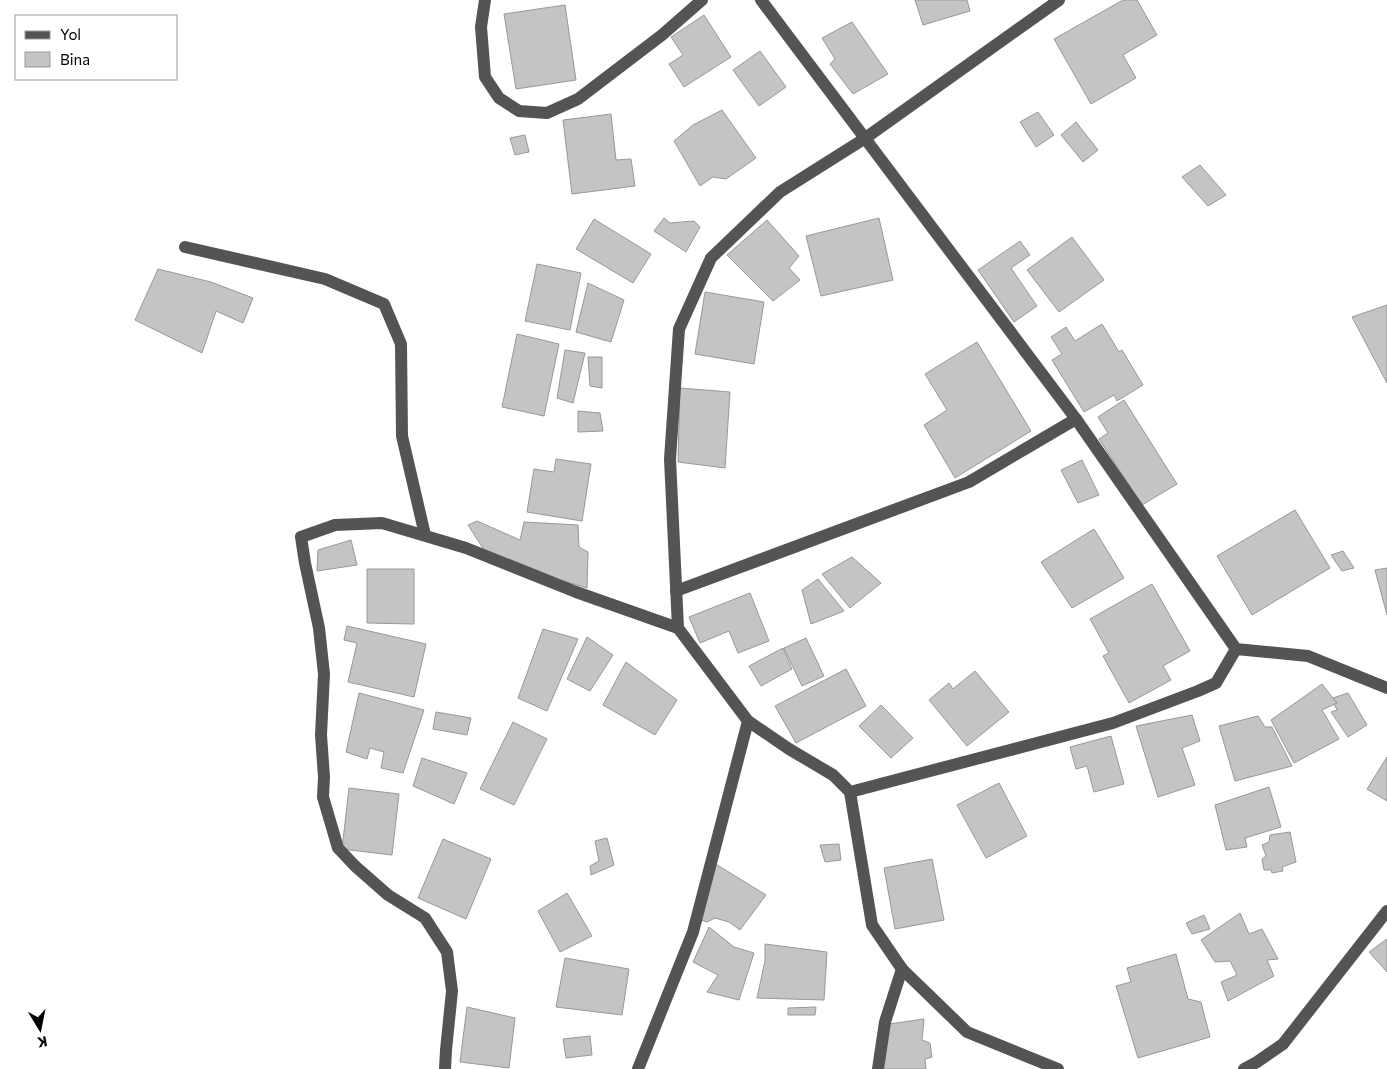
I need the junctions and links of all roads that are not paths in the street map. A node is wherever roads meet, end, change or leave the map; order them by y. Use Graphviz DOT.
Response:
graph roads {
  1 [pos="485,0"];
  2 [pos="702,0"];
  3 [pos="761,0"];
  4 [pos="1059,0"];
  5 [pos="864,139"];
  6 [pos="185,247"];
  7 [pos="1076,419"];
  8 [pos="425,536"];
  9 [pos="676,591"];
  10 [pos="678,628"];
  11 [pos="1236,649"];
  12 [pos="1387,688"];
  13 [pos="748,721"];
  14 [pos="850,792"];
  15 [pos="1387,911"];
  16 [pos="902,969"];
  17 [pos="1259,1066"];
  18 [pos="445,1069"];
  19 [pos="638,1069"];
  20 [pos="878,1069"];
  21 [pos="1058,1069"];
  22 [pos="1244,1069"];
  1 -- 2 [label="street"];
  3 -- 5 [label="street"];
  4 -- 5 [label="street"];
  5 -- 7 [label="street"];
  5 -- 9 [label="street"];
  6 -- 8 [label="street"];
  7 -- 9 [label="street"];
  7 -- 11 [label="street"];
  8 -- 10 [label="street"];
  8 -- 18 [label="street"];
  9 -- 10 [label="street"];
  10 -- 13 [label="street"];
  11 -- 12 [label="street"];
  11 -- 14 [label="street"];
  13 -- 14 [label="street"];
  13 -- 19 [label="street"];
  14 -- 16 [label="street"];
  15 -- 17 [label="street"];
  16 -- 20 [label="street"];
  16 -- 21 [label="street"];
  17 -- 22 [label="street"];
}
